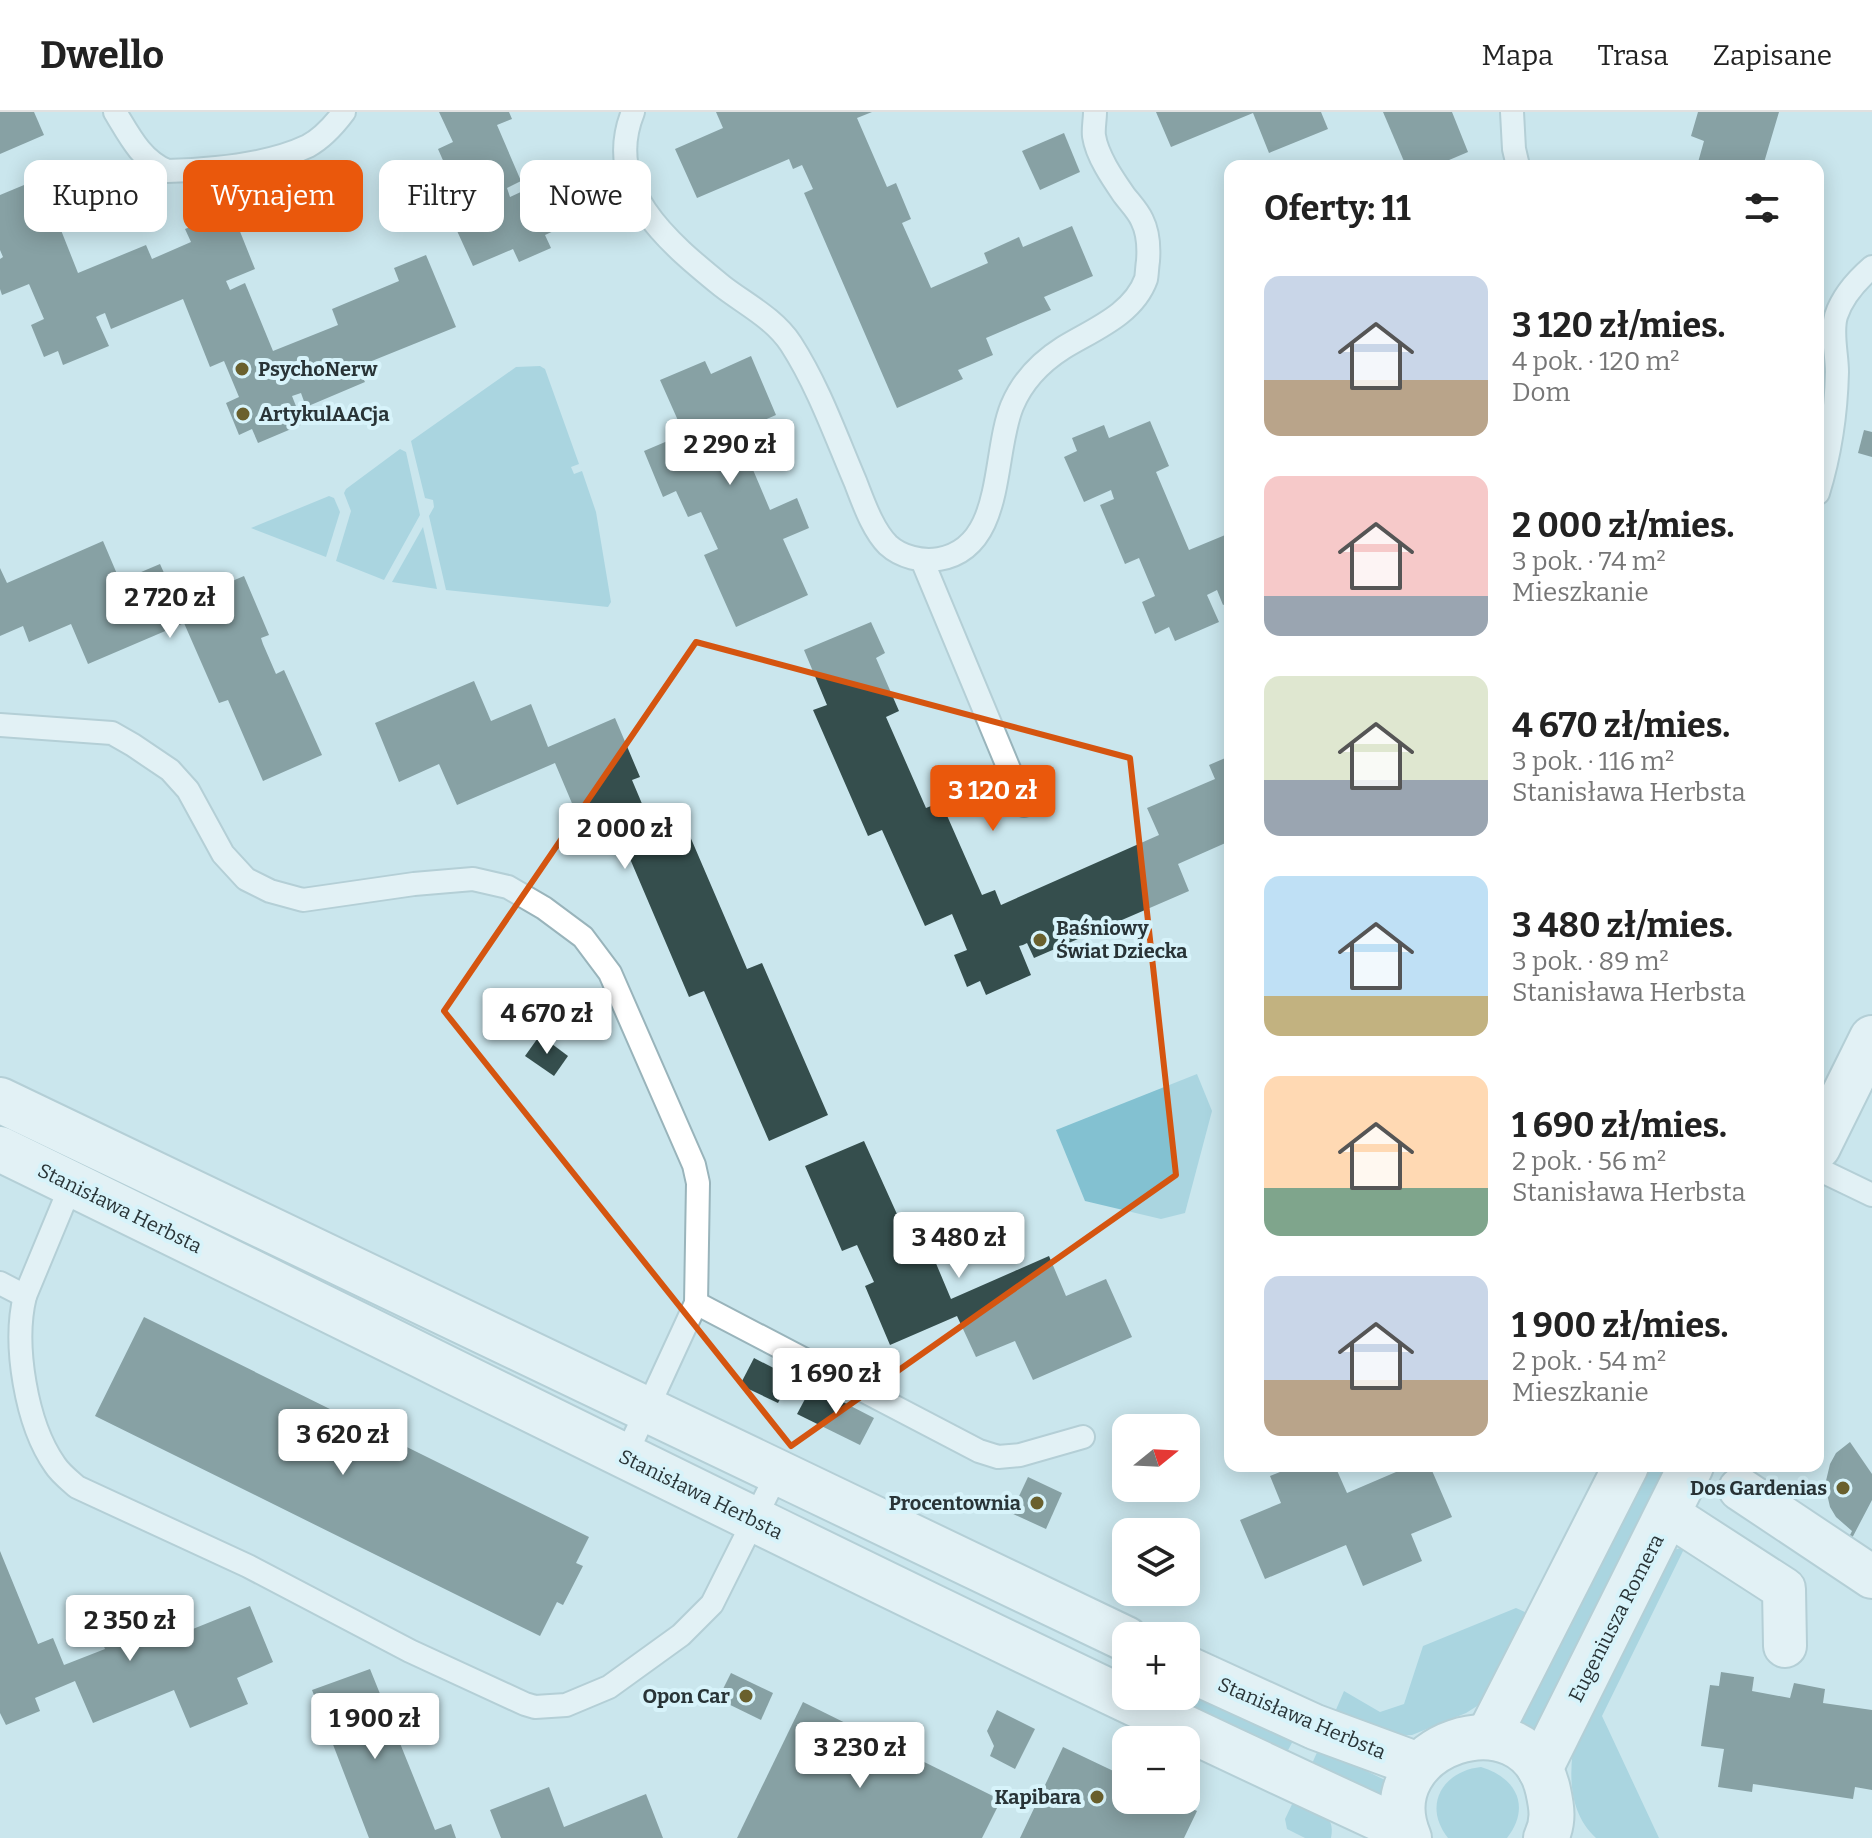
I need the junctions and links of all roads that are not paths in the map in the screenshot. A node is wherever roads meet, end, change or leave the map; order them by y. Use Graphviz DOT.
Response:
graph roads {
  1 [pos="115,112"];
  2 [pos="344,112"];
  3 [pos="633,112"];
  4 [pos="1095,112"];
  5 [pos="1512,112"];
  6 [pos="1517,160"];
  7 [pos="1872,267"];
  8 [pos="1826,317"];
  9 [pos="1824,475"];
  10 [pos="922,560"];
  11 [pos="0,725"];
  12 [pos="1024,805"];
  13 [pos="1872,1038"];
  14 [pos="0,1100"];
  15 [pos="1824,1135"];
  16 [pos="88,1144"];
  17 [pos="0,1149"];
  18 [pos="1824,1172"];
  19 [pos="72,1184"];
  20 [pos="1872,1195"];
  21 [pos="0,1283"];
  22 [pos="25,1296"];
  23 [pos="696,1303"];
  24 [pos="646,1411"];
  25 [pos="1083,1437"];
  26 [pos="625,1457"];
  27 [pos="1623,1472"];
  28 [pos="1688,1472"];
  29 [pos="777,1474"];
  30 [pos="1740,1489"];
  31 [pos="1668,1514"];
  32 [pos="754,1521"];
  33 [pos="1872,1577"];
  34 [pos="1112,1632"];
  35 [pos="1785,1646"];
  36 [pos="1200,1674"];
  37 [pos="1488,1737"];
  38 [pos="1418,1765"];
  39 [pos="1540,1769"];
  40 [pos="1408,1835"];
  41 [pos="1554,1835"];
  1 -- 2 [label="lane"];
  3 -- 10 [label="lane"];
  4 -- 10 [label="lane"];
  5 -- 6 [label="lane"];
  7 -- 8 [label="lane"];
  8 -- 9 [label="lane"];
  10 -- 12 [label="lane"];
  11 -- 23 [label="lane"];
  13 -- 15 [label="street"];
  14 -- 16 [label="street"];
  16 -- 19 [label="lane"];
  16 -- 24 [label="street"];
  17 -- 19 [label="street, Stanisława Herbsta"];
  18 -- 20 [label="lane"];
  19 -- 22 [label="lane"];
  19 -- 26 [label="street, Stanisława Herbsta"];
  21 -- 22 [label="lane"];
  22 -- 32 [label="lane"];
  23 -- 24 [label="lane"];
  23 -- 25 [label="lane"];
  24 -- 26 [label="lane"];
  24 -- 29 [label="street"];
  26 -- 32 [label="street, Stanisława Herbsta"];
  27 -- 37 [label="street"];
  28 -- 31 [label="street, Eugeniusza Romera"];
  29 -- 32 [label="lane"];
  29 -- 34 [label="street"];
  30 -- 33 [label="street"];
  31 -- 35 [label="street"];
  31 -- 39 [label="street, Eugeniusza Romera"];
  32 -- 40 [label="street, Stanisława Herbsta"];
  36 -- 38 [label="street, Stanisława Herbsta"];
  37 -- 38 [label="street"];
  37 -- 39 [label="street"];
  38 -- 40 [label="street"];
  39 -- 41 [label="street"];
}
